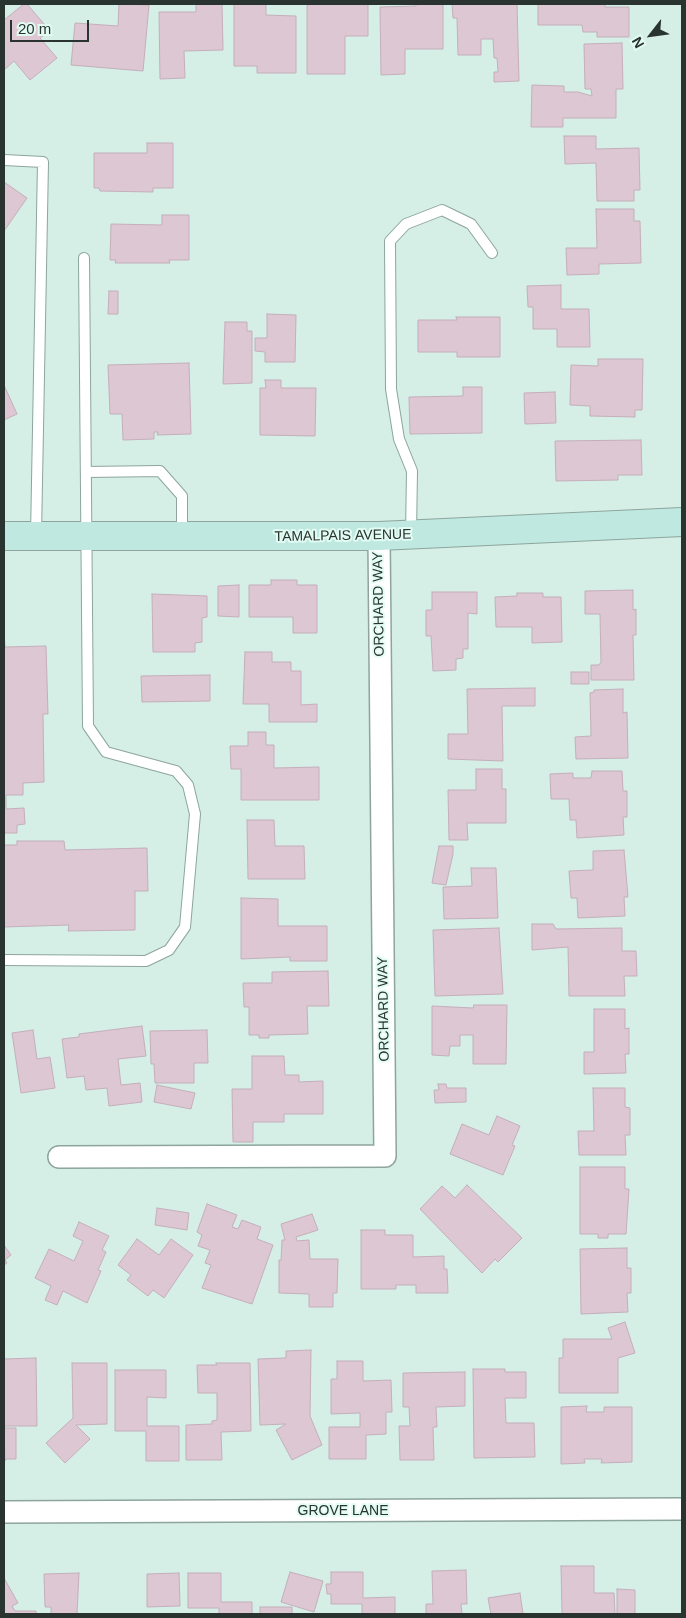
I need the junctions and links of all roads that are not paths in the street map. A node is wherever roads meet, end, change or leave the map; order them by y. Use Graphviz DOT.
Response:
graph roads {
  1 [pos="4,160"];
  2 [pos="492,253"];
  3 [pos="84,258"];
  4 [pos="86,472"];
  5 [pos="682,522"];
  6 [pos="410,535"];
  7 [pos="4,536"];
  8 [pos="36,536"];
  9 [pos="87,536"];
  10 [pos="182,536"];
  11 [pos="379,536"];
  12 [pos="4,960"];
  13 [pos="59,1156"];
  14 [pos="682,1509"];
  15 [pos="4,1512"];
  1 -- 8 [label="lane"];
  2 -- 6 [label="lane"];
  3 -- 4 [label="lane"];
  4 -- 9 [label="lane"];
  4 -- 10 [label="lane"];
  5 -- 6 [label="street, TAMALPAIS AVENUE"];
  6 -- 11 [label="street, TAMALPAIS AVENUE"];
  7 -- 8 [label="street, TAMALPAIS AVENUE"];
  8 -- 9 [label="street, TAMALPAIS AVENUE"];
  9 -- 10 [label="street, TAMALPAIS AVENUE"];
  9 -- 12 [label="lane"];
  10 -- 11 [label="street, TAMALPAIS AVENUE"];
  11 -- 13 [label="street, ORCHARD WAY"];
  14 -- 15 [label="street, GROVE LANE"];
}
